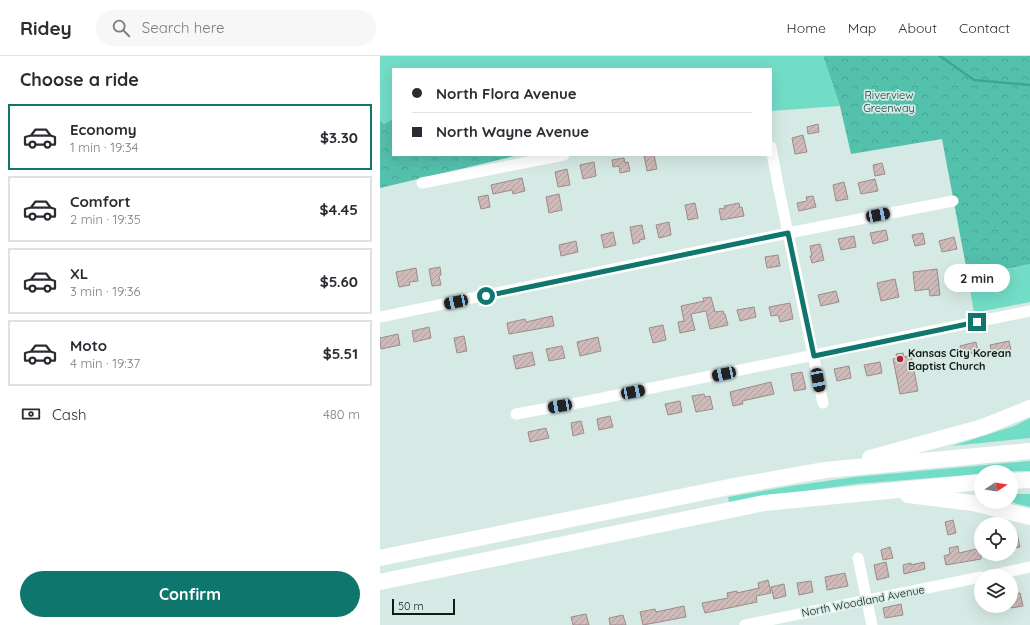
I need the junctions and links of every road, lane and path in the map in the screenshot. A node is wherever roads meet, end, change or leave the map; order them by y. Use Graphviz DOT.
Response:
graph roads {
  1 [pos="772,153"];
  2 [pos="559,156"];
  3 [pos="422,183"];
  4 [pos="953,201"];
  5 [pos="788,233"];
  6 [pos="1029,315"];
  7 [pos="380,317"];
  8 [pos="814,356"];
  9 [pos="823,403"];
  10 [pos="1030,408"];
  11 [pos="516,414"];
  12 [pos="1030,451"];
  13 [pos="824,470"];
  14 [pos="1030,480"];
  15 [pos="1018,481"];
  16 [pos="974,483"];
  17 [pos="887,490"];
  18 [pos="1030,517"];
  19 [pos="380,558"];
  20 [pos="858,558"];
  21 [pos="1030,567"];
  22 [pos="1018,570"];
  23 [pos="974,578"];
  24 [pos="380,582"];
  25 [pos="867,601"];
  26 [pos="753,624"];
  27 [pos="872,625"];
  1 -- 5 [label="street"];
  2 -- 3 [label="street"];
  4 -- 5 [label="street"];
  5 -- 7 [label="street"];
  5 -- 8 [label="street"];
  6 -- 8 [label="street"];
  8 -- 9 [label="street"];
  8 -- 11 [label="street"];
  10 -- 13 [label="highway"];
  12 -- 13 [label="highway"];
  13 -- 19 [label="highway"];
  14 -- 15 [label="highway"];
  16 -- 17 [label="highway"];
  17 -- 18 [label="highway"];
  17 -- 24 [label="highway"];
  20 -- 25 [label="street"];
  21 -- 22 [label="street"];
  23 -- 25 [label="street, North Woodland Avenue"];
  25 -- 26 [label="street, North Woodland Avenue"];
  25 -- 27 [label="street"];
}
